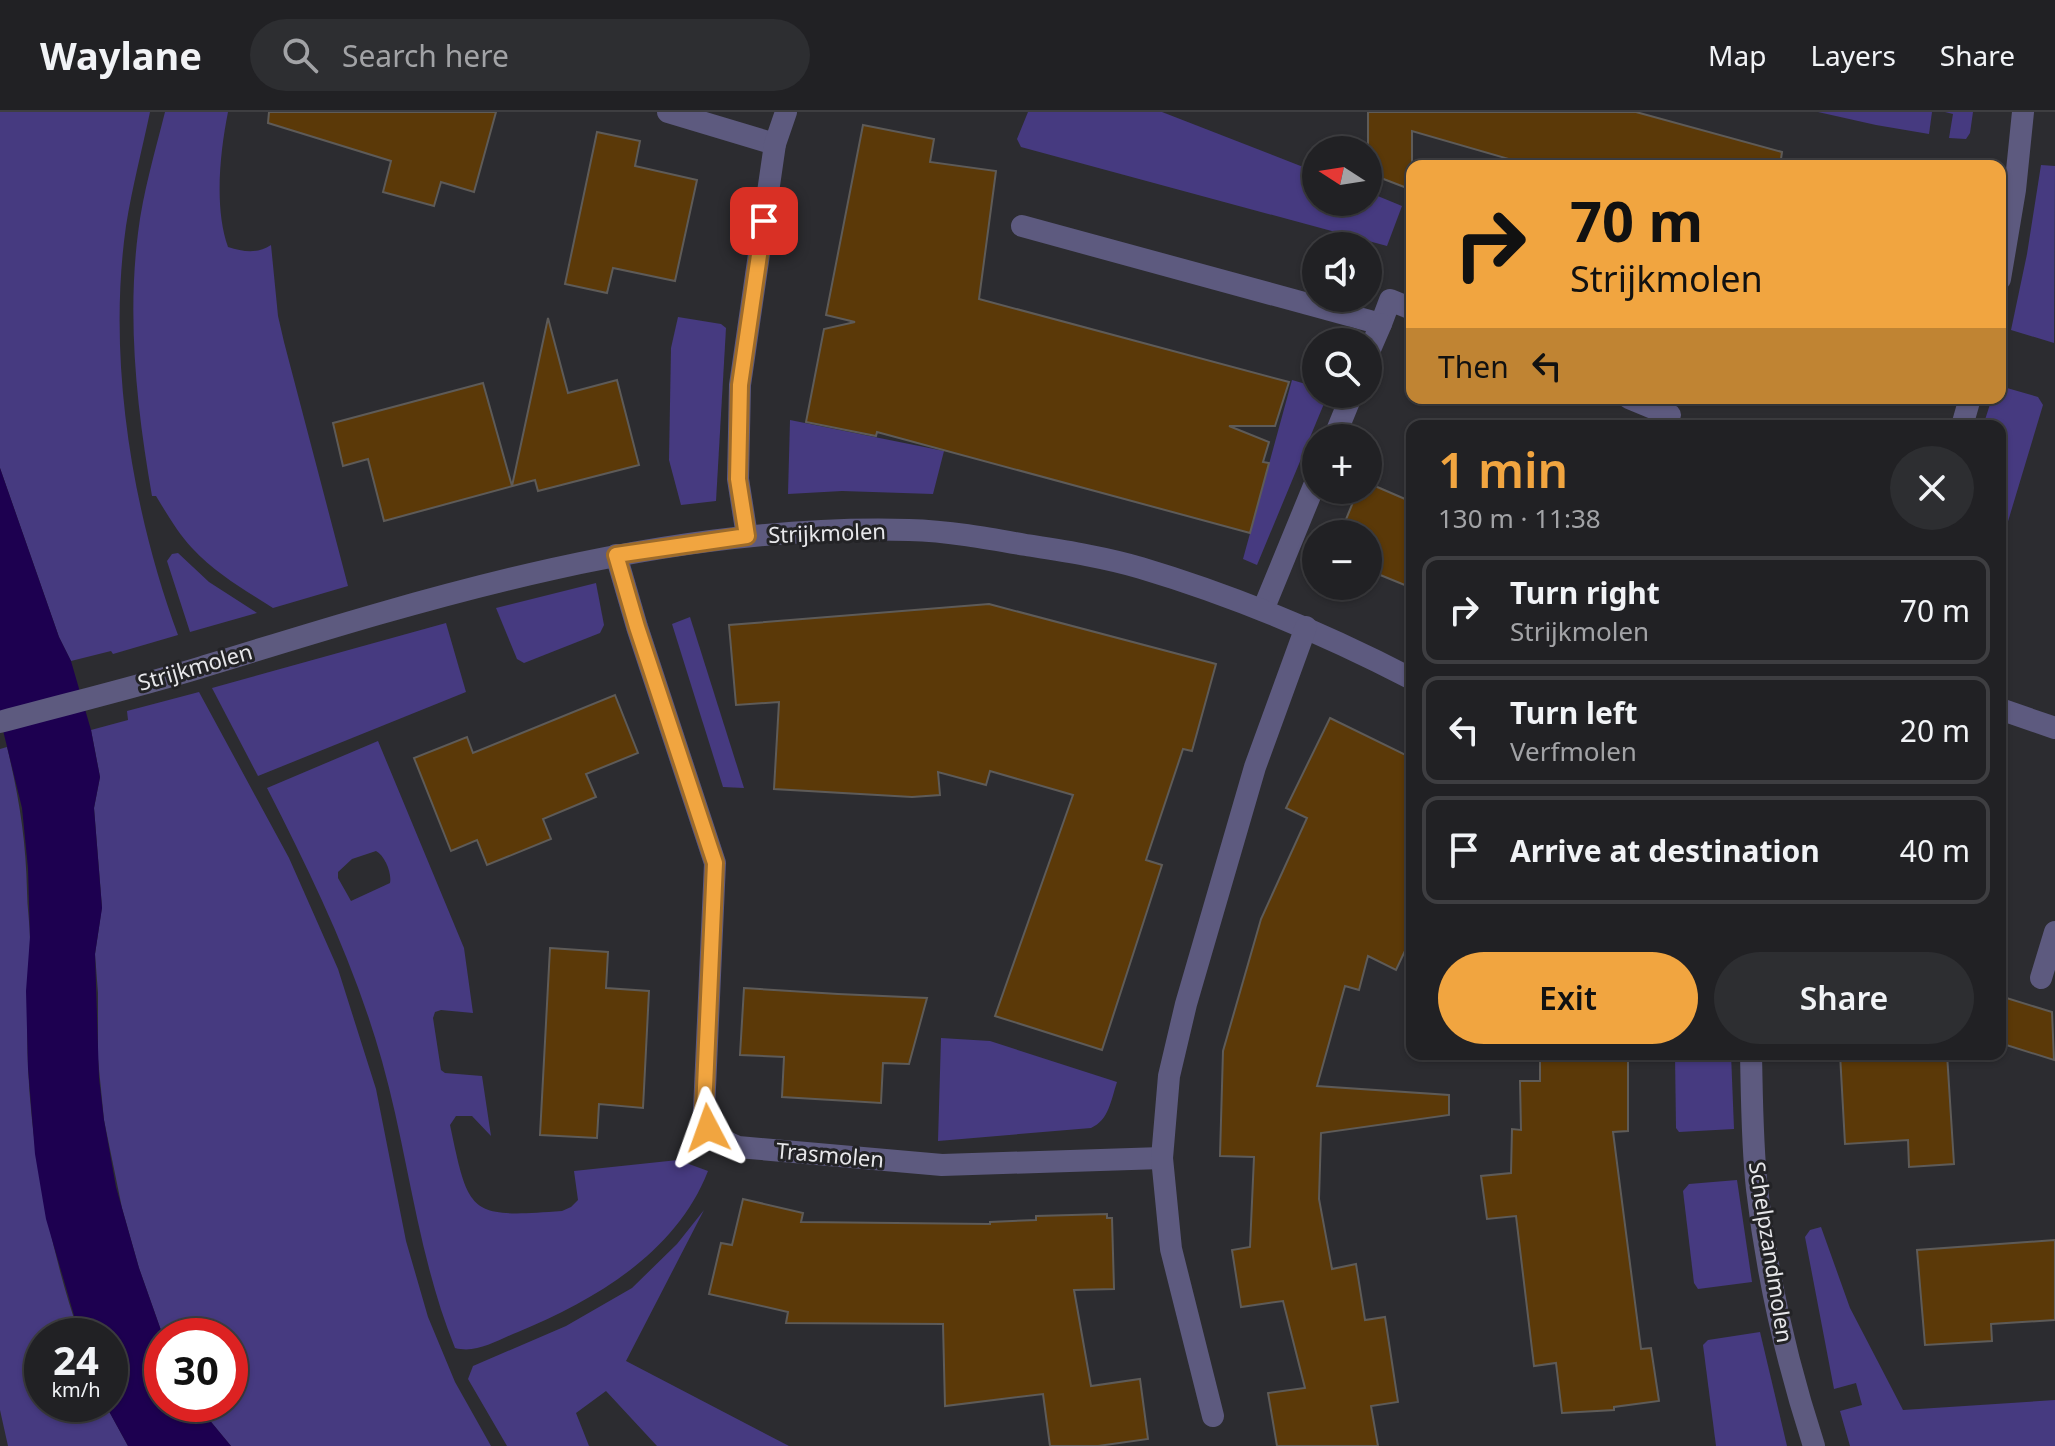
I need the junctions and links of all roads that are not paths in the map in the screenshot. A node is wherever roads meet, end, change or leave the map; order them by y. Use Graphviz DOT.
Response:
graph roads {
  1 [pos="668,112"];
  2 [pos="786,112"];
  3 [pos="2023,112"];
  4 [pos="775,144"];
  5 [pos="1022,226"];
  6 [pos="2006,243"];
  7 [pos="1406,307"];
  8 [pos="1381,324"];
  9 [pos="1379,328"];
  10 [pos="1643,404"];
  11 [pos="1670,415"];
  12 [pos="1307,504"];
  13 [pos="747,536"];
  14 [pos="616,555"];
  15 [pos="1263,610"];
  16 [pos="1306,627"];
  17 [pos="1406,676"];
  18 [pos="2006,711"];
  19 [pos="0,722"];
  20 [pos="2055,728"];
  21 [pos="2055,932"];
  22 [pos="2041,978"];
  23 [pos="1751,1060"];
  24 [pos="1162,1158"];
  25 [pos="1213,1416"];
  26 [pos="1814,1446"];
  1 -- 4 [label="street"];
  2 -- 4 [label="street"];
  3 -- 6 [label="street"];
  4 -- 13 [label="street"];
  5 -- 8 [label="street"];
  7 -- 8 [label="street"];
  8 -- 9 [label="street"];
  10 -- 11 [label="street"];
  12 -- 15 [label="street"];
  13 -- 14 [label="street, Strijkmolen"];
  13 -- 15 [label="street, Strijkmolen"];
  14 -- 19 [label="street, Strijkmolen"];
  14 -- 24 [label="street, Trasmolen"];
  15 -- 16 [label="street, Strijkmolen"];
  16 -- 17 [label="street, Strijkmolen"];
  16 -- 24 [label="street"];
  18 -- 20 [label="street"];
  21 -- 22 [label="street"];
  23 -- 26 [label="street, Schelpzandmolen"];
  24 -- 25 [label="street"];
}
